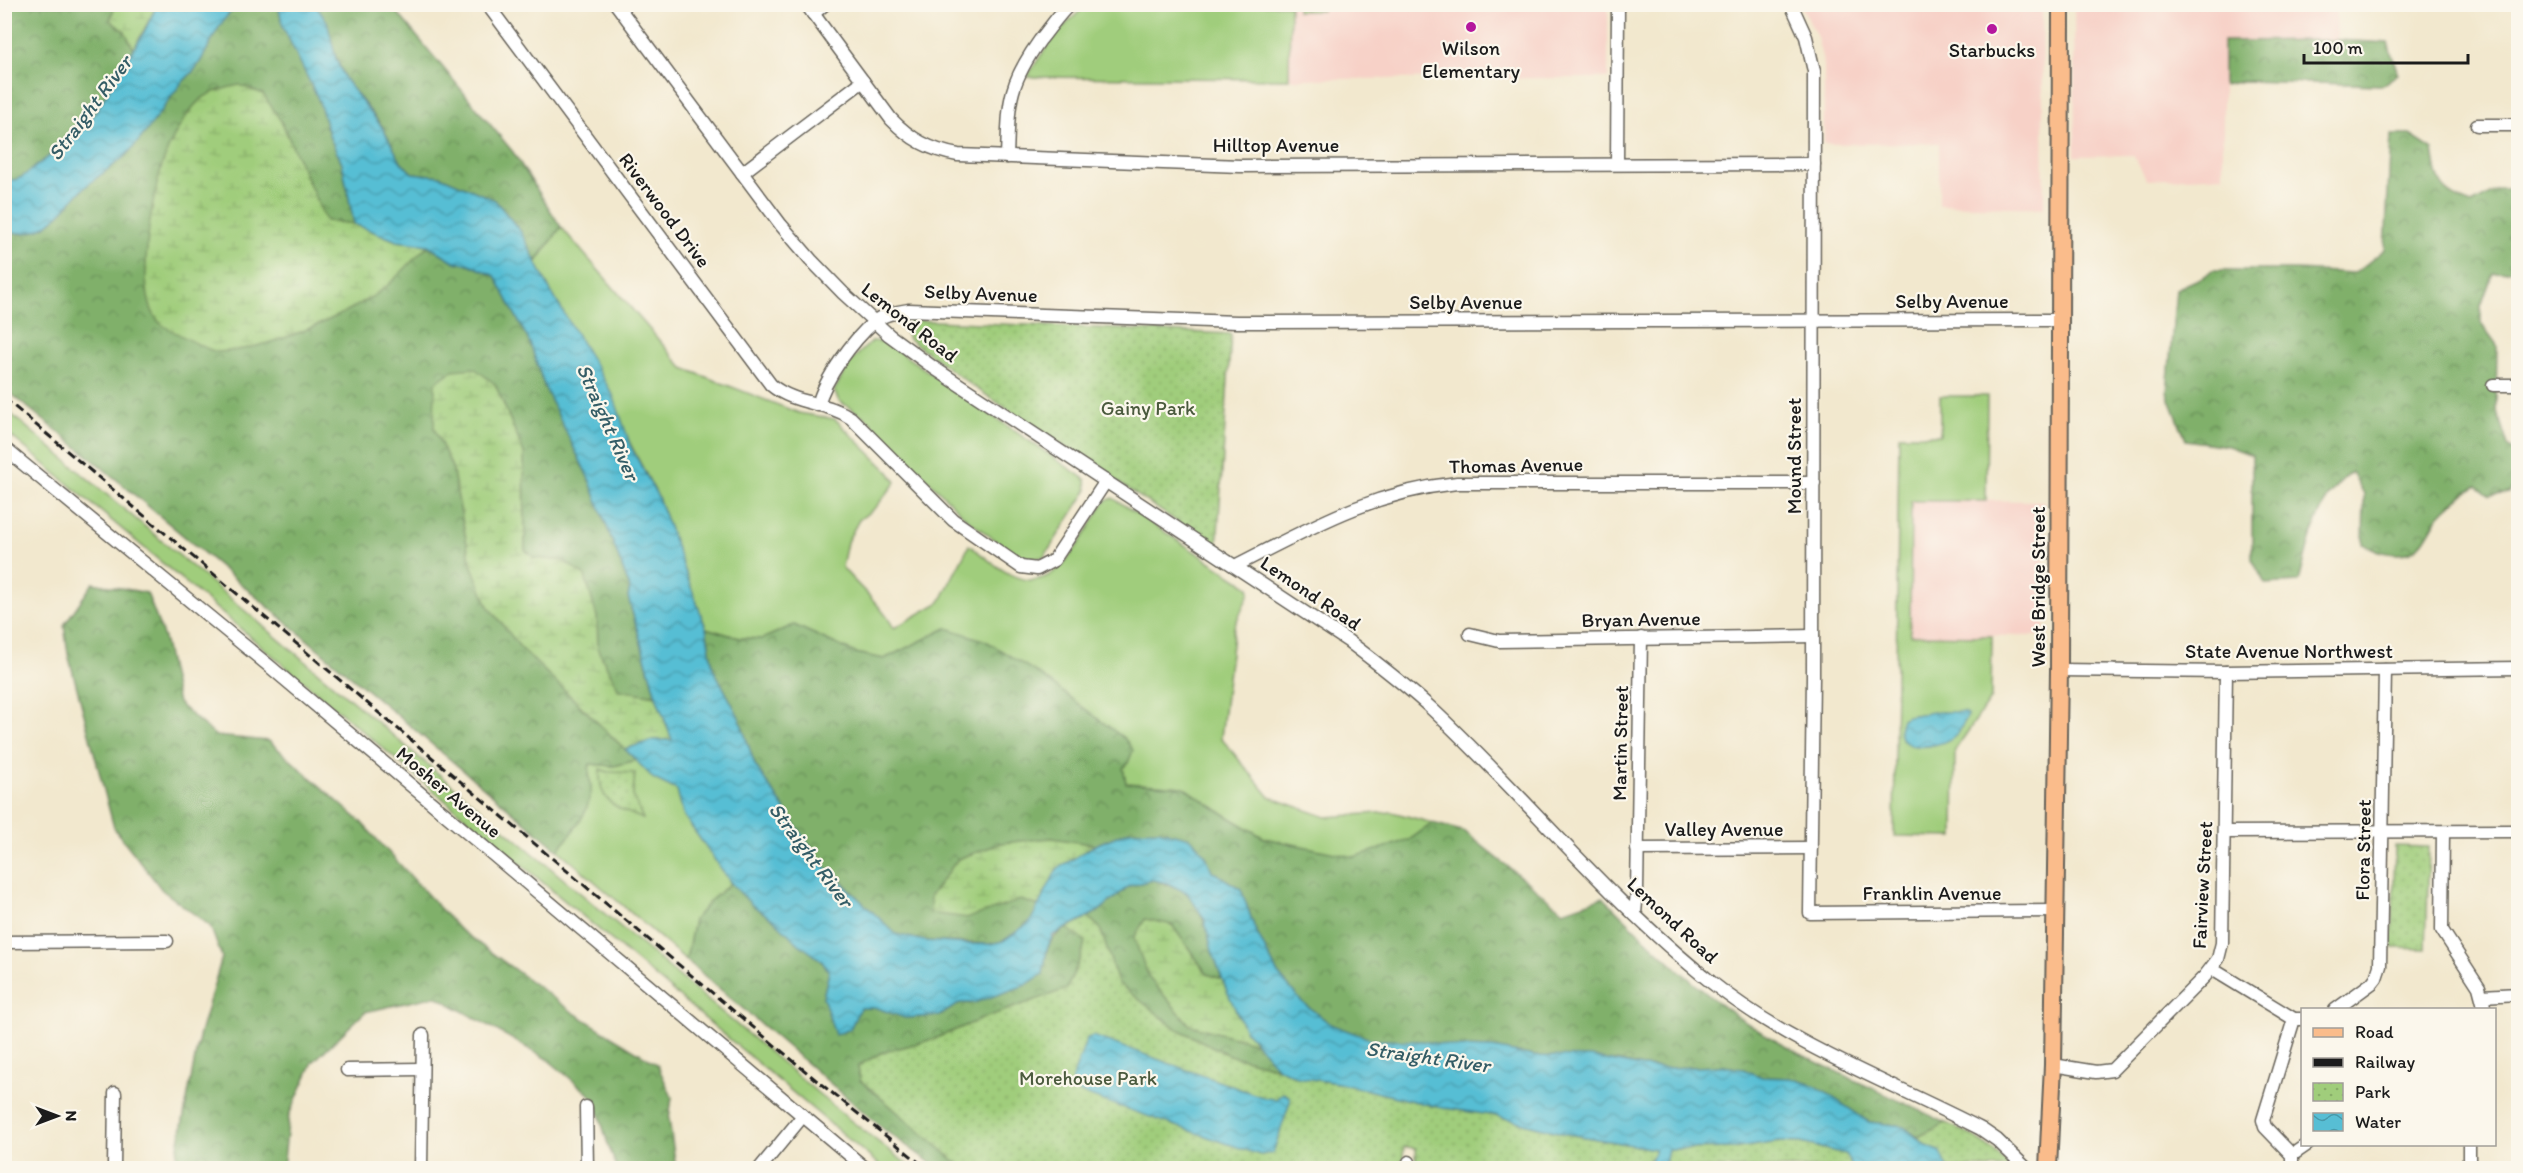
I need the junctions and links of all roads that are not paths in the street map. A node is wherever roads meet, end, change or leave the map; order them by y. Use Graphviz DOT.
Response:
graph roads {
  1 [pos="487,4"];
  2 [pos="616,4"];
  3 [pos="825,4"];
  4 [pos="1070,4"];
  5 [pos="1618,4"];
  6 [pos="1791,4"];
  7 [pos="2061,4"];
  8 [pos="809,9"];
  9 [pos="862,81"];
  10 [pos="2477,125"];
  11 [pos="2518,125"];
  12 [pos="1007,157"];
  13 [pos="1617,164"];
  14 [pos="1814,164"];
  15 [pos="742,173"];
  16 [pos="2060,320"];
  17 [pos="874,321"];
  18 [pos="1814,321"];
  19 [pos="2493,385"];
  20 [pos="2518,385"];
  21 [pos="818,405"];
  22 [pos="4,448"];
  23 [pos="1106,481"];
  24 [pos="1814,483"];
  25 [pos="1235,566"];
  26 [pos="1470,634"];
  27 [pos="1813,636"];
  28 [pos="1641,638"];
  29 [pos="2518,668"];
  30 [pos="2059,670"];
  31 [pos="2385,670"];
  32 [pos="2226,672"];
  33 [pos="2384,830"];
  34 [pos="2518,831"];
  35 [pos="2226,832"];
  36 [pos="2443,832"];
  37 [pos="1811,848"];
  38 [pos="1637,849"];
  39 [pos="2055,911"];
  40 [pos="1635,913"];
  41 [pos="1810,913"];
  42 [pos="167,941"];
  43 [pos="4,942"];
  44 [pos="2212,969"];
  45 [pos="2518,994"];
  46 [pos="2482,996"];
  47 [pos="2338,1008"];
  48 [pos="2485,1008"];
  49 [pos="2298,1019"];
  50 [pos="423,1035"];
  51 [pos="2054,1065"];
  52 [pos="422,1069"];
  53 [pos="347,1070"];
  54 [pos="115,1093"];
  55 [pos="586,1107"];
  56 [pos="802,1117"];
  57 [pos="2305,1146"];
  58 [pos="2469,1146"];
  59 [pos="2292,1155"];
  60 [pos="114,1168"];
  61 [pos="421,1168"];
  62 [pos="587,1168"];
  63 [pos="760,1168"];
  64 [pos="865,1168"];
  65 [pos="2026,1168"];
  66 [pos="2048,1168"];
  67 [pos="2292,1168"];
  68 [pos="2469,1168"];
  1 -- 21 [label="street, Riverwood Drive"];
  2 -- 15 [label="street, Lemond Road"];
  3 -- 8 [label="street"];
  4 -- 12 [label="street"];
  5 -- 13 [label="street"];
  6 -- 14 [label="street, Mound Street"];
  7 -- 16 [label="main road, West Bridge Street"];
  8 -- 9 [label="street, Hilltop Avenue"];
  9 -- 12 [label="street, Hilltop Avenue"];
  9 -- 15 [label="street"];
  10 -- 11 [label="street"];
  12 -- 13 [label="street, Hilltop Avenue"];
  13 -- 14 [label="street, Hilltop Avenue"];
  14 -- 18 [label="street, Mound Street"];
  15 -- 17 [label="street, Lemond Road"];
  16 -- 18 [label="street, Selby Avenue"];
  16 -- 30 [label="main road, West Bridge Street"];
  17 -- 18 [label="street, Selby Avenue"];
  17 -- 21 [label="street"];
  17 -- 23 [label="street, Lemond Road"];
  18 -- 24 [label="street, Mound Street"];
  19 -- 20 [label="street"];
  21 -- 23 [label="street, Riverwood Drive"];
  22 -- 56 [label="street, Mosher Avenue"];
  23 -- 25 [label="street, Lemond Road"];
  24 -- 25 [label="street, Thomas Avenue"];
  24 -- 27 [label="street, Mound Street"];
  25 -- 40 [label="street, Lemond Road"];
  26 -- 28 [label="street, Bryan Avenue"];
  27 -- 28 [label="street, Bryan Avenue"];
  27 -- 37 [label="street, Mound Street"];
  28 -- 38 [label="street, Martin Street"];
  29 -- 31 [label="street, State Avenue Northwest"];
  30 -- 32 [label="street, State Avenue Northwest"];
  30 -- 39 [label="main road, West Bridge Street"];
  31 -- 32 [label="street, State Avenue Northwest"];
  31 -- 33 [label="street, Flora Street"];
  32 -- 35 [label="street, Fairview Street"];
  33 -- 35 [label="street"];
  33 -- 36 [label="street"];
  33 -- 47 [label="street, Flora Street"];
  34 -- 36 [label="street"];
  35 -- 44 [label="street, Fairview Street"];
  36 -- 46 [label="street"];
  37 -- 38 [label="street, Valley Avenue"];
  37 -- 41 [label="street, Mound Street"];
  38 -- 40 [label="street, Martin Street"];
  39 -- 41 [label="street, Franklin Avenue"];
  39 -- 51 [label="main road, West Bridge Street"];
  40 -- 65 [label="street, Lemond Road"];
  42 -- 43 [label="street"];
  44 -- 49 [label="street"];
  44 -- 51 [label="street, Fairview Street"];
  45 -- 46 [label="street"];
  46 -- 48 [label="street"];
  49 -- 59 [label="street"];
  50 -- 52 [label="street"];
  51 -- 66 [label="main road, West Bridge Street"];
  52 -- 53 [label="street"];
  52 -- 61 [label="street"];
  54 -- 60 [label="street"];
  55 -- 62 [label="street"];
  56 -- 63 [label="street"];
  56 -- 64 [label="street, Mosher Avenue"];
  57 -- 59 [label="street"];
  58 -- 68 [label="street"];
  59 -- 67 [label="street"];
}
